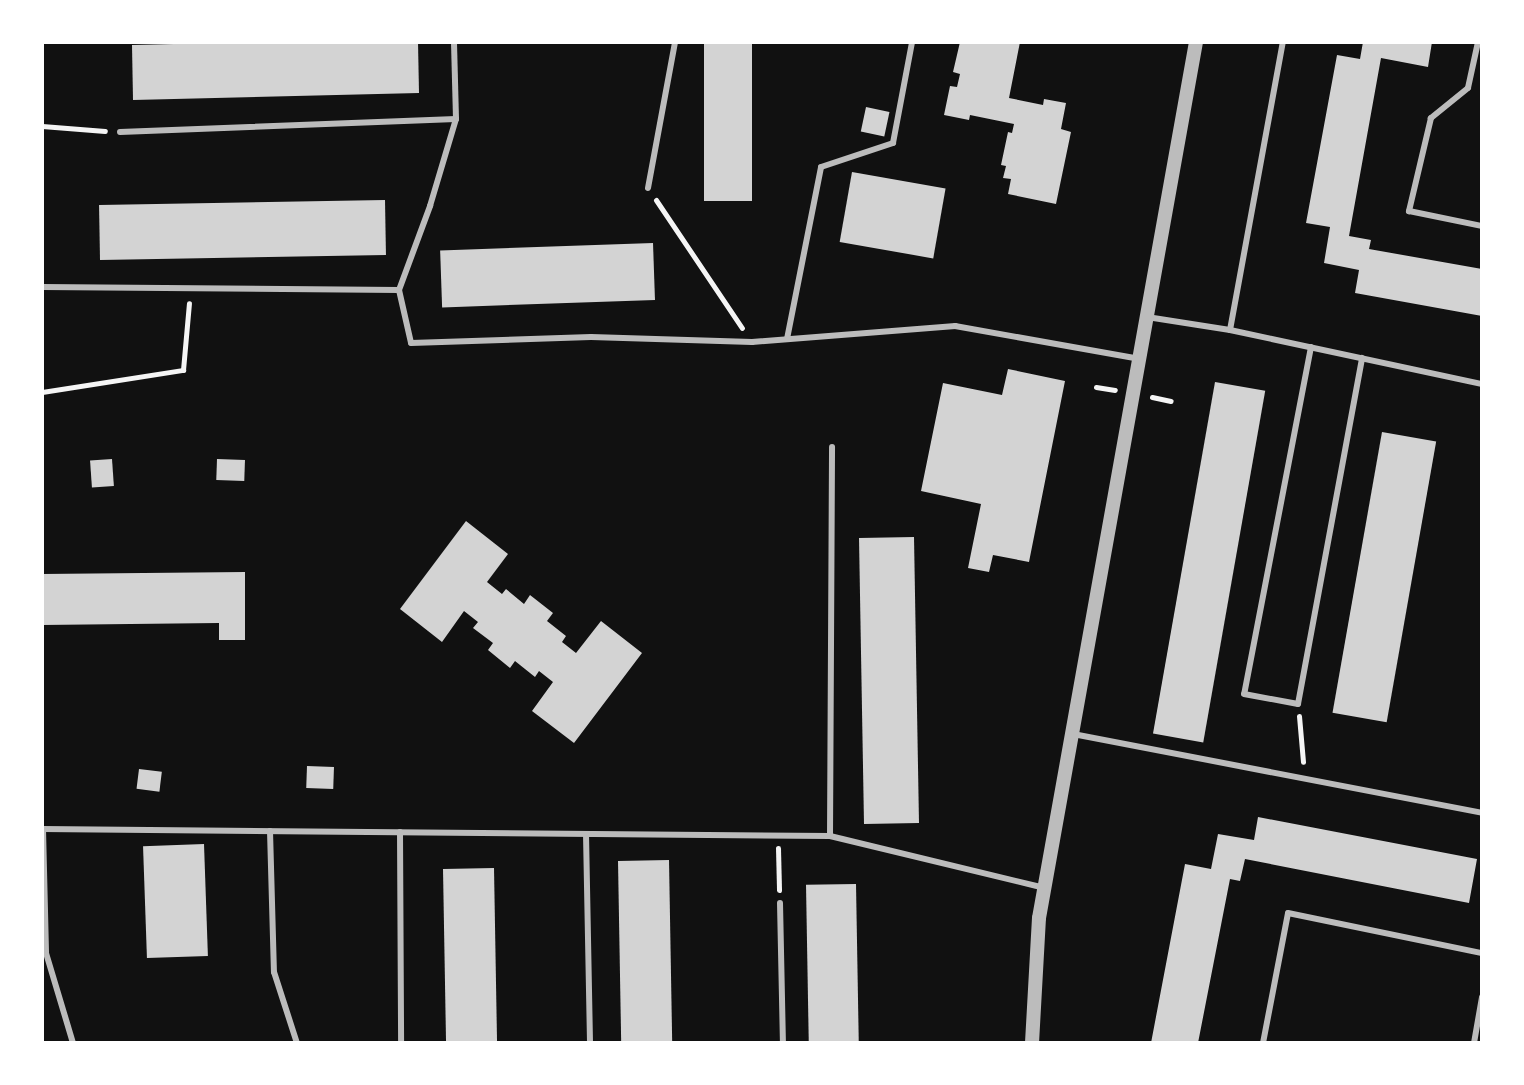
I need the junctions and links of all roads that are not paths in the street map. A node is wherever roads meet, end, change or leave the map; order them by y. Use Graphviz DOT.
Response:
graph roads {
  1 [pos="454,42"];
  2 [pos="675,42"];
  3 [pos="912,42"];
  4 [pos="1196,42"];
  5 [pos="1283,42"];
  6 [pos="1478,42"];
  7 [pos="456,119"];
  8 [pos="120,132"];
  9 [pos="648,188"];
  10 [pos="1482,226"];
  11 [pos="42,287"];
  12 [pos="399,290"];
  13 [pos="1147,317"];
  14 [pos="1230,330"];
  15 [pos="787,339"];
  16 [pos="1311,347"];
  17 [pos="1362,358"];
  18 [pos="1140,359"];
  19 [pos="1482,384"];
  20 [pos="832,447"];
  21 [pos="1073,734"];
  22 [pos="1482,813"];
  23 [pos="42,829"];
  24 [pos="270,831"];
  25 [pos="400,832"];
  26 [pos="586,834"];
  27 [pos="830,836"];
  28 [pos="1045,888"];
  29 [pos="780,903"];
  30 [pos="1482,953"];
  31 [pos="1482,997"];
  32 [pos="73,1043"];
  33 [pos="297,1043"];
  34 [pos="401,1043"];
  35 [pos="590,1043"];
  36 [pos="783,1043"];
  37 [pos="1032,1043"];
  38 [pos="1263,1043"];
  39 [pos="1474,1043"];
  1 -- 7 [label="lane"];
  2 -- 9 [label="lane"];
  3 -- 15 [label="lane"];
  4 -- 13 [label="street"];
  5 -- 14 [label="lane"];
  6 -- 10 [label="lane"];
  7 -- 8 [label="lane"];
  7 -- 12 [label="lane"];
  11 -- 12 [label="lane"];
  12 -- 15 [label="lane"];
  13 -- 14 [label="lane"];
  13 -- 18 [label="street"];
  14 -- 16 [label="lane"];
  15 -- 18 [label="lane"];
  16 -- 17 [label="lane"];
  16 -- 17 [label="lane"];
  17 -- 19 [label="lane"];
  18 -- 21 [label="street"];
  20 -- 27 [label="lane"];
  21 -- 22 [label="lane"];
  21 -- 28 [label="street"];
  23 -- 24 [label="lane"];
  23 -- 32 [label="lane"];
  24 -- 25 [label="lane"];
  24 -- 33 [label="lane"];
  25 -- 26 [label="lane"];
  25 -- 34 [label="lane"];
  26 -- 27 [label="lane"];
  26 -- 35 [label="lane"];
  27 -- 28 [label="lane"];
  28 -- 37 [label="street"];
  29 -- 36 [label="lane"];
  30 -- 38 [label="lane"];
  31 -- 39 [label="lane"];
}
